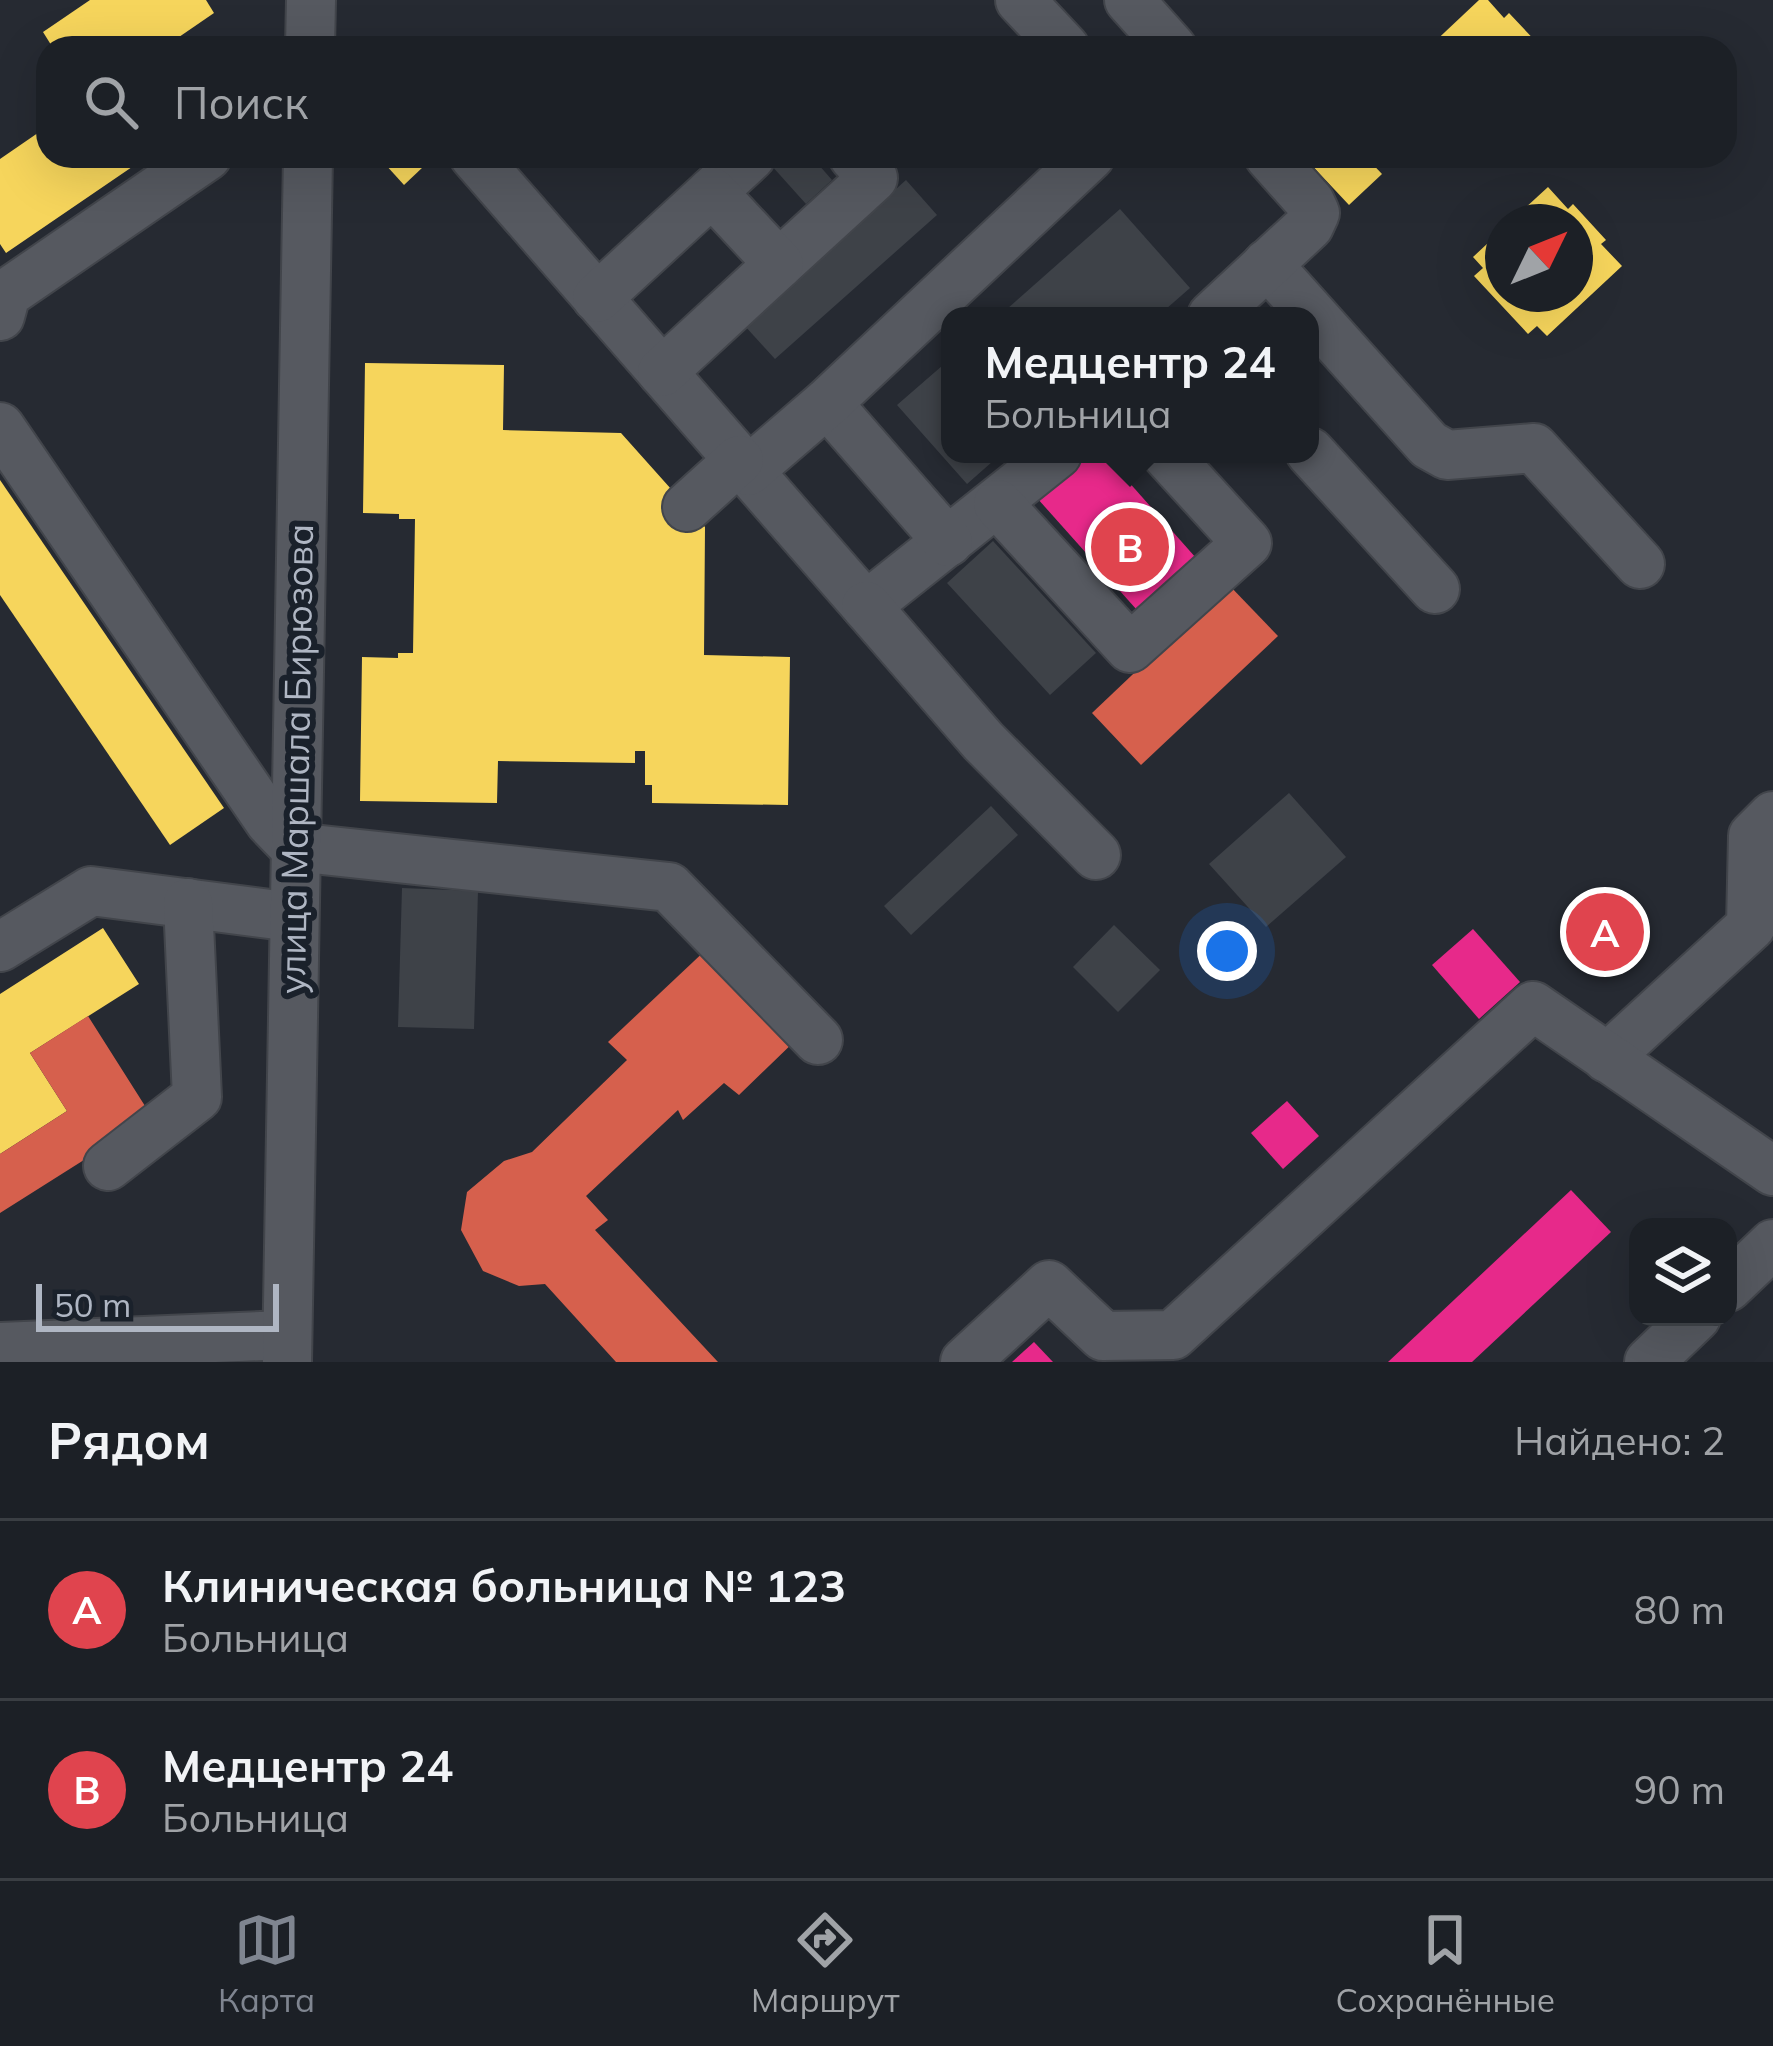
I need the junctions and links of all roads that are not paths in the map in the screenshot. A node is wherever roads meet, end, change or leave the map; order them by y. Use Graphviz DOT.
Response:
graph roads {
  1 [pos="311,0"];
  2 [pos="1019,0"];
  3 [pos="1130,0"];
  4 [pos="310,36"];
  5 [pos="1054,36"];
  6 [pos="1162,36"];
  7 [pos="190,168"];
  8 [pos="308,168"];
  9 [pos="484,168"];
  10 [pos="739,168"];
  11 [pos="864,168"];
  12 [pos="1077,168"];
  13 [pos="1280,168"];
  14 [pos="712,192"];
  15 [pos="1268,264"];
  16 [pos="779,265"];
  17 [pos="2,298"];
  18 [pos="597,298"];
  19 [pos="1222,307"];
  20 [pos="1306,307"];
  21 [pos="1319,321"];
  22 [pos="662,372"];
  23 [pos="826,403"];
  24 [pos="0,427"];
  25 [pos="1319,462"];
  26 [pos="1047,463"];
  27 [pos="1174,463"];
  28 [pos="744,465"];
  29 [pos="998,504"];
  30 [pos="687,506"];
  31 [pos="948,542"];
  32 [pos="1640,564"];
  33 [pos="1435,589"];
  34 [pos="866,606"];
  35 [pos="1773,816"];
  36 [pos="294,847"];
  37 [pos="1096,855"];
  38 [pos="188,903"];
  39 [pos="293,917"];
  40 [pos="0,947"];
  41 [pos="818,1040"];
  42 [pos="1607,1058"];
  43 [pos="108,1166"];
  44 [pos="1773,1171"];
  45 [pos="1773,1244"];
  46 [pos="1737,1278"];
  47 [pos="1686,1326"];
  48 [pos="0,1347"];
  49 [pos="287,1348"];
  50 [pos="965,1362"];
  51 [pos="1648,1362"];
  1 -- 4 [label="street"];
  2 -- 5 [label="street"];
  3 -- 6 [label="street"];
  7 -- 17 [label="street"];
  8 -- 36 [label="street, улица Маршала Бирюзова"];
  9 -- 18 [label="street"];
  10 -- 14 [label="street"];
  11 -- 16 [label="street"];
  12 -- 23 [label="street"];
  13 -- 15 [label="street"];
  14 -- 16 [label="street"];
  14 -- 18 [label="street"];
  15 -- 19 [label="street"];
  15 -- 20 [label="street"];
  16 -- 22 [label="street"];
  18 -- 22 [label="street"];
  21 -- 32 [label="street"];
  22 -- 28 [label="street"];
  23 -- 28 [label="street"];
  23 -- 31 [label="street"];
  24 -- 36 [label="street"];
  25 -- 33 [label="street"];
  26 -- 29 [label="street"];
  27 -- 29 [label="street"];
  28 -- 30 [label="street"];
  28 -- 34 [label="street"];
  29 -- 31 [label="street"];
  31 -- 34 [label="street"];
  34 -- 37 [label="street"];
  35 -- 42 [label="street"];
  36 -- 39 [label="street, улица Маршала Бирюзова"];
  36 -- 41 [label="street"];
  38 -- 39 [label="street"];
  38 -- 40 [label="street"];
  38 -- 43 [label="street"];
  39 -- 49 [label="street, улица Маршала Бирюзова"];
  42 -- 44 [label="street"];
  42 -- 50 [label="street"];
  45 -- 46 [label="street"];
  47 -- 51 [label="street"];
  48 -- 49 [label="street"];
}
